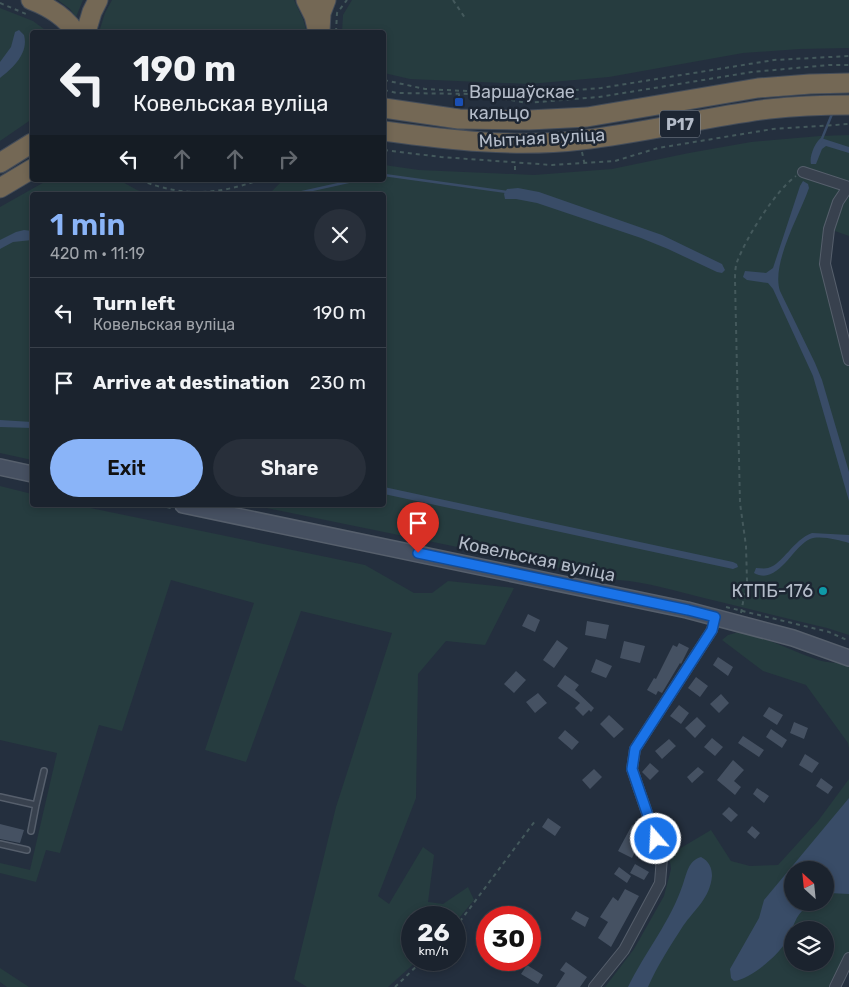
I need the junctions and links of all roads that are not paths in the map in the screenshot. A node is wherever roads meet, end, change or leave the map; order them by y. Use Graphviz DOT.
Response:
graph roads {
  1 [pos="98,0"];
  2 [pos="306,0"];
  3 [pos="326,0"];
  4 [pos="32,8"];
  5 [pos="73,30"];
  6 [pos="87,30"];
  7 [pos="318,30"];
  8 [pos="318,30"];
  9 [pos="849,83"];
  10 [pos="849,105"];
  11 [pos="386,108"];
  12 [pos="386,131"];
  13 [pos="30,144"];
  14 [pos="0,163"];
  15 [pos="30,170"];
  16 [pos="802,172"];
  17 [pos="849,187"];
  18 [pos="0,188"];
  19 [pos="849,360"];
  20 [pos="0,467"];
  21 [pos="30,474"];
  22 [pos="194,507"];
  23 [pos="720,612"];
  24 [pos="849,658"];
  25 [pos="44,771"];
  26 [pos="0,797"];
  27 [pos="36,805"];
  28 [pos="31,831"];
  29 [pos="0,844"];
  30 [pos="27,850"];
  31 [pos="849,958"];
  32 [pos="594,987"];
  33 [pos="835,987"];
  1 -- 6 [label="highway"];
  2 -- 7 [label="highway"];
  3 -- 8 [label="highway"];
  4 -- 5 [label="highway"];
  9 -- 11 [label="highway, Мытная вуліца / Р17"];
  10 -- 12 [label="highway, Мытная вуліца / Р17"];
  13 -- 14 [label="highway"];
  15 -- 18 [label="highway"];
  16 -- 17 [label="street"];
  17 -- 19 [label="street"];
  20 -- 21 [label="main road"];
  22 -- 23 [label="main road, Ковельская вуліца"];
  23 -- 24 [label="main road, Ковельская вуліца"];
  23 -- 32 [label="street"];
  25 -- 27 [label="lane"];
  26 -- 27 [label="lane"];
  27 -- 28 [label="lane"];
  29 -- 30 [label="lane"];
  31 -- 33 [label="street"];
}
